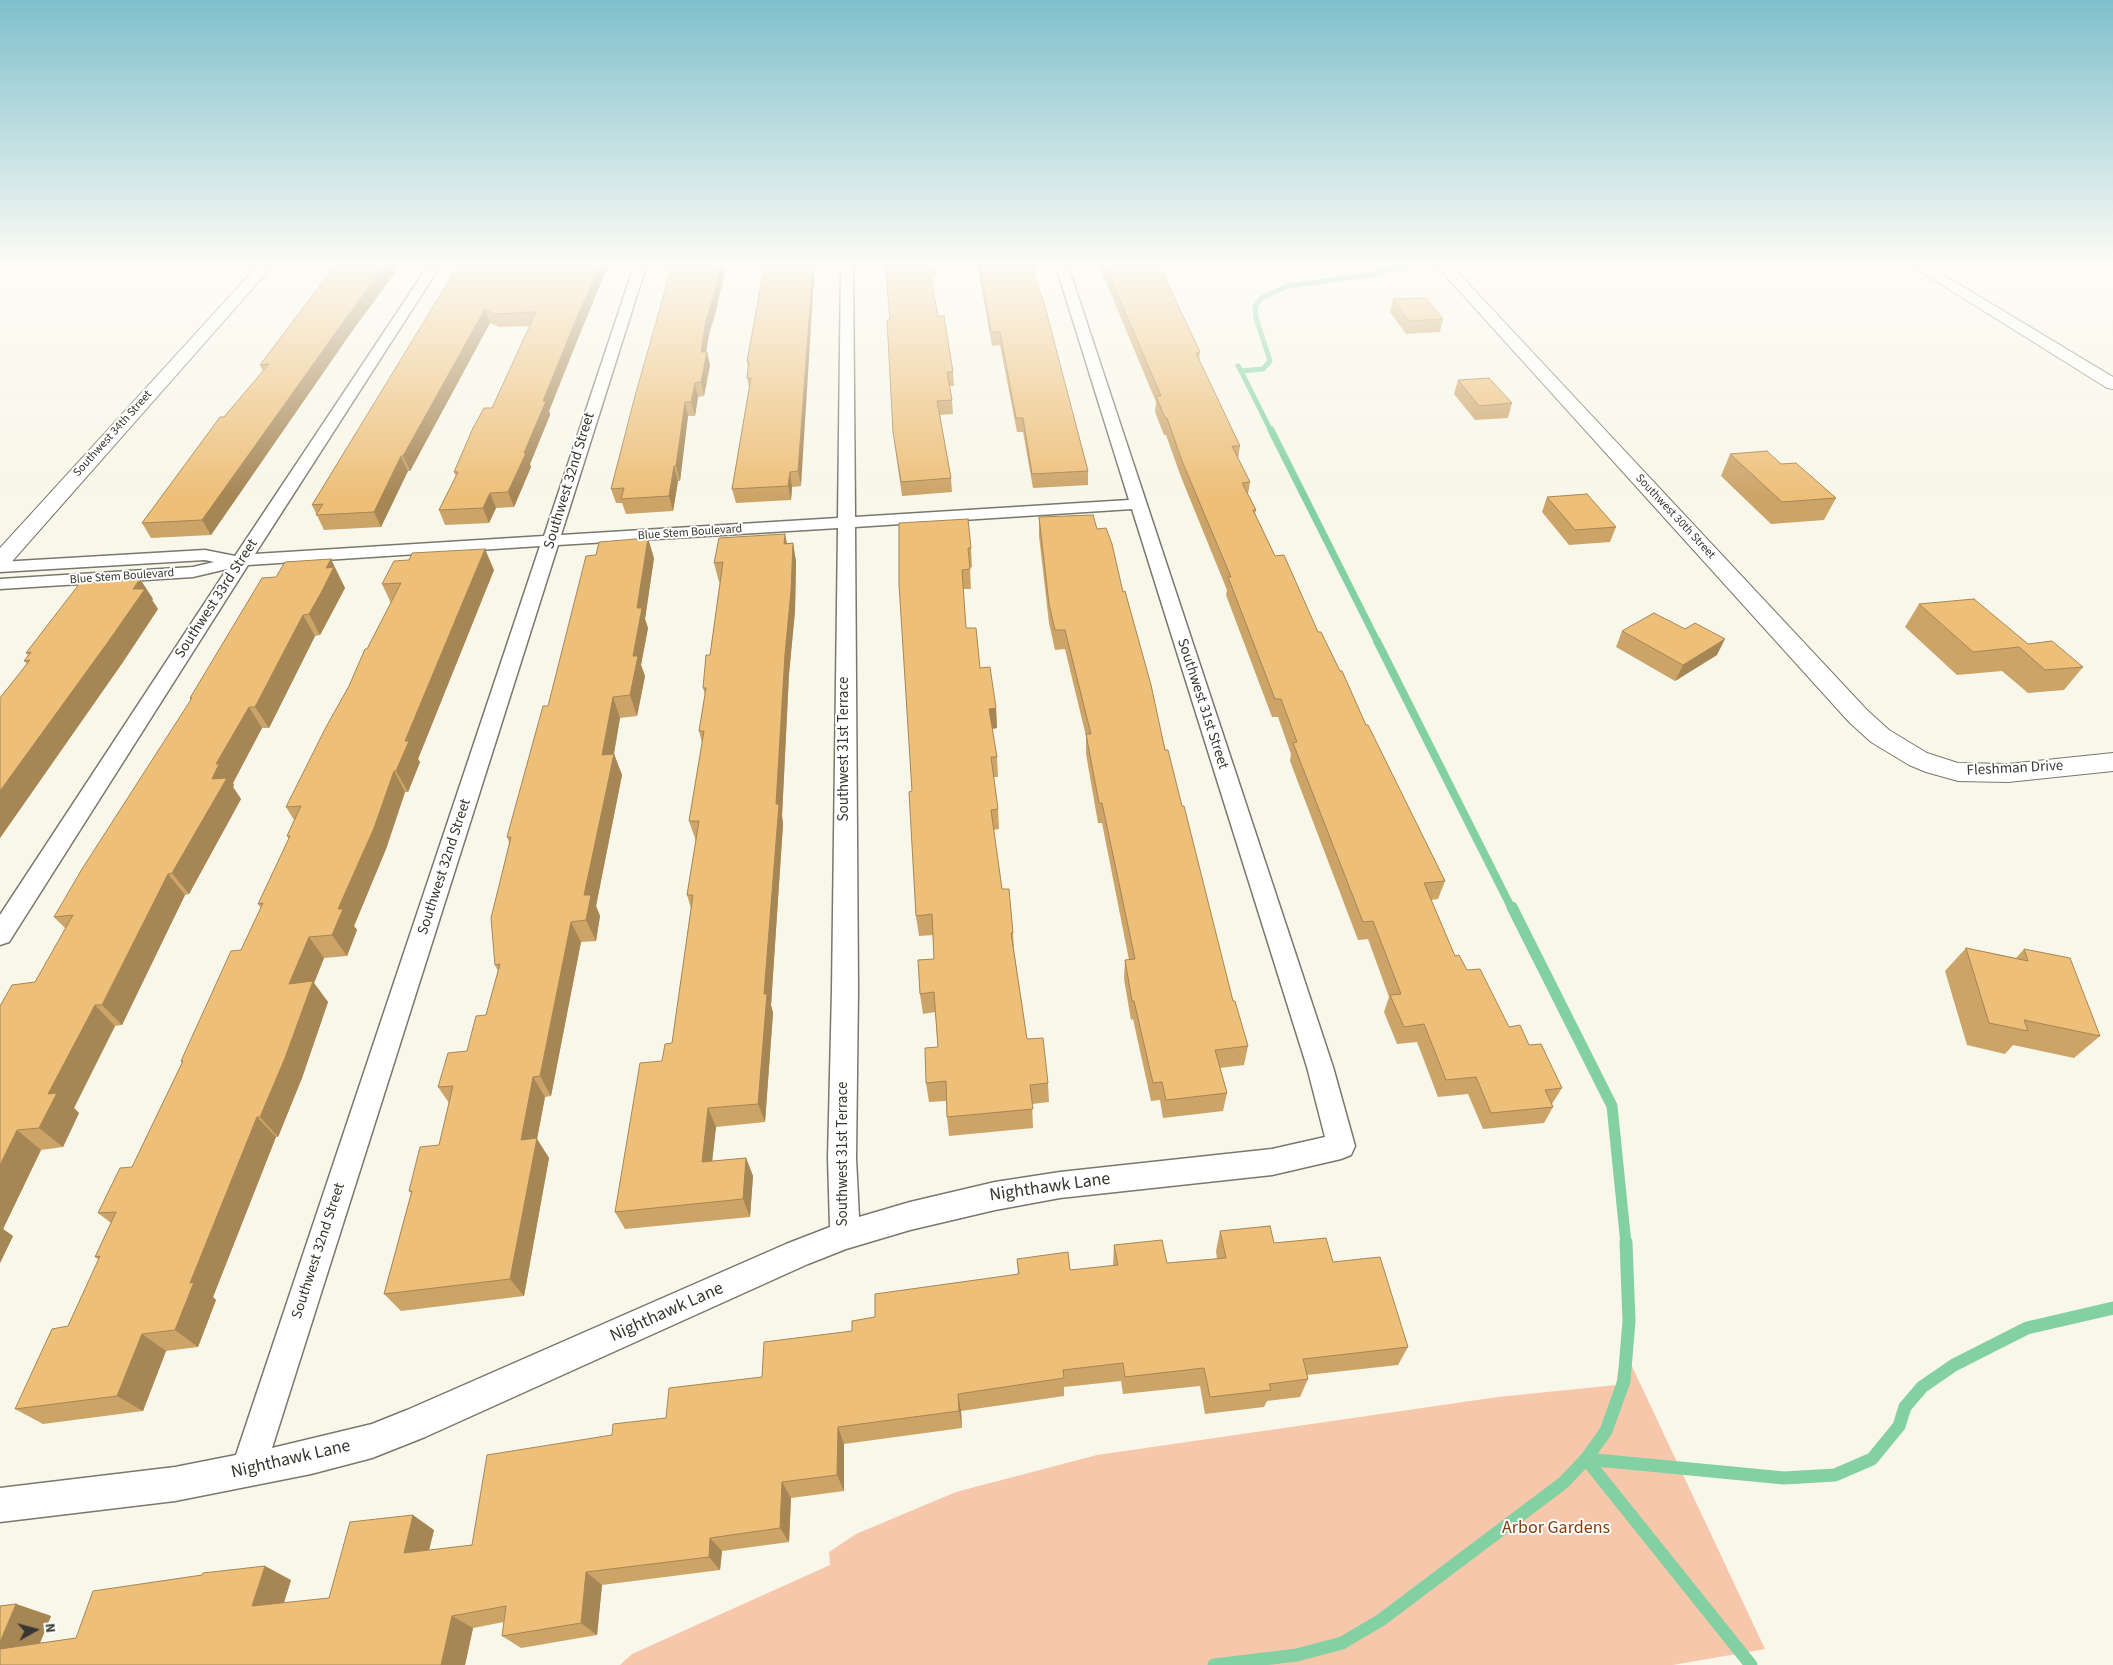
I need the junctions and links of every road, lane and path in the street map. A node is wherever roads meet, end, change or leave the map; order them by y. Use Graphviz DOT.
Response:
graph roads {
  1 [pos="198,341"];
  2 [pos="384,341"];
  3 [pos="615,341"];
  4 [pos="847,341"];
  5 [pos="1086,341"];
  6 [pos="1513,341"];
  7 [pos="2042,341"];
  8 [pos="2113,384"];
  9 [pos="1138,504"];
  10 [pos="847,522"];
  11 [pos="552,541"];
  12 [pos="242,560"];
  13 [pos="0,561"];
  14 [pos="0,567"];
  15 [pos="0,584"];
  16 [pos="1918,759"];
  17 [pos="2113,762"];
  18 [pos="0,935"];
  19 [pos="1341,1146"];
  20 [pos="845,1235"];
  21 [pos="248,1470"];
  22 [pos="0,1505"];
  1 -- 13 [label="street, Southwest 34th Street"];
  2 -- 12 [label="street, Southwest 33rd Street"];
  3 -- 11 [label="street, Southwest 32nd Street"];
  4 -- 10 [label="street, Southwest 31st Terrace"];
  5 -- 9 [label="street, Southwest 31st Street"];
  6 -- 16 [label="street, Southwest 30th Street"];
  7 -- 8 [label="street"];
  9 -- 10 [label="street, Blue Stem Boulevard"];
  9 -- 19 [label="street, Southwest 31st Street"];
  10 -- 11 [label="street, Blue Stem Boulevard"];
  10 -- 20 [label="street, Southwest 31st Terrace"];
  11 -- 12 [label="street, Blue Stem Boulevard"];
  11 -- 21 [label="street, Southwest 32nd Street"];
  12 -- 14 [label="street, Blue Stem Boulevard"];
  12 -- 15 [label="street, Blue Stem Boulevard"];
  12 -- 18 [label="street, Southwest 33rd Street"];
  16 -- 17 [label="street, Fleshman Drive"];
  19 -- 20 [label="street, Nighthawk Lane"];
  20 -- 21 [label="street, Nighthawk Lane"];
  21 -- 22 [label="street, Nighthawk Lane"];
}
